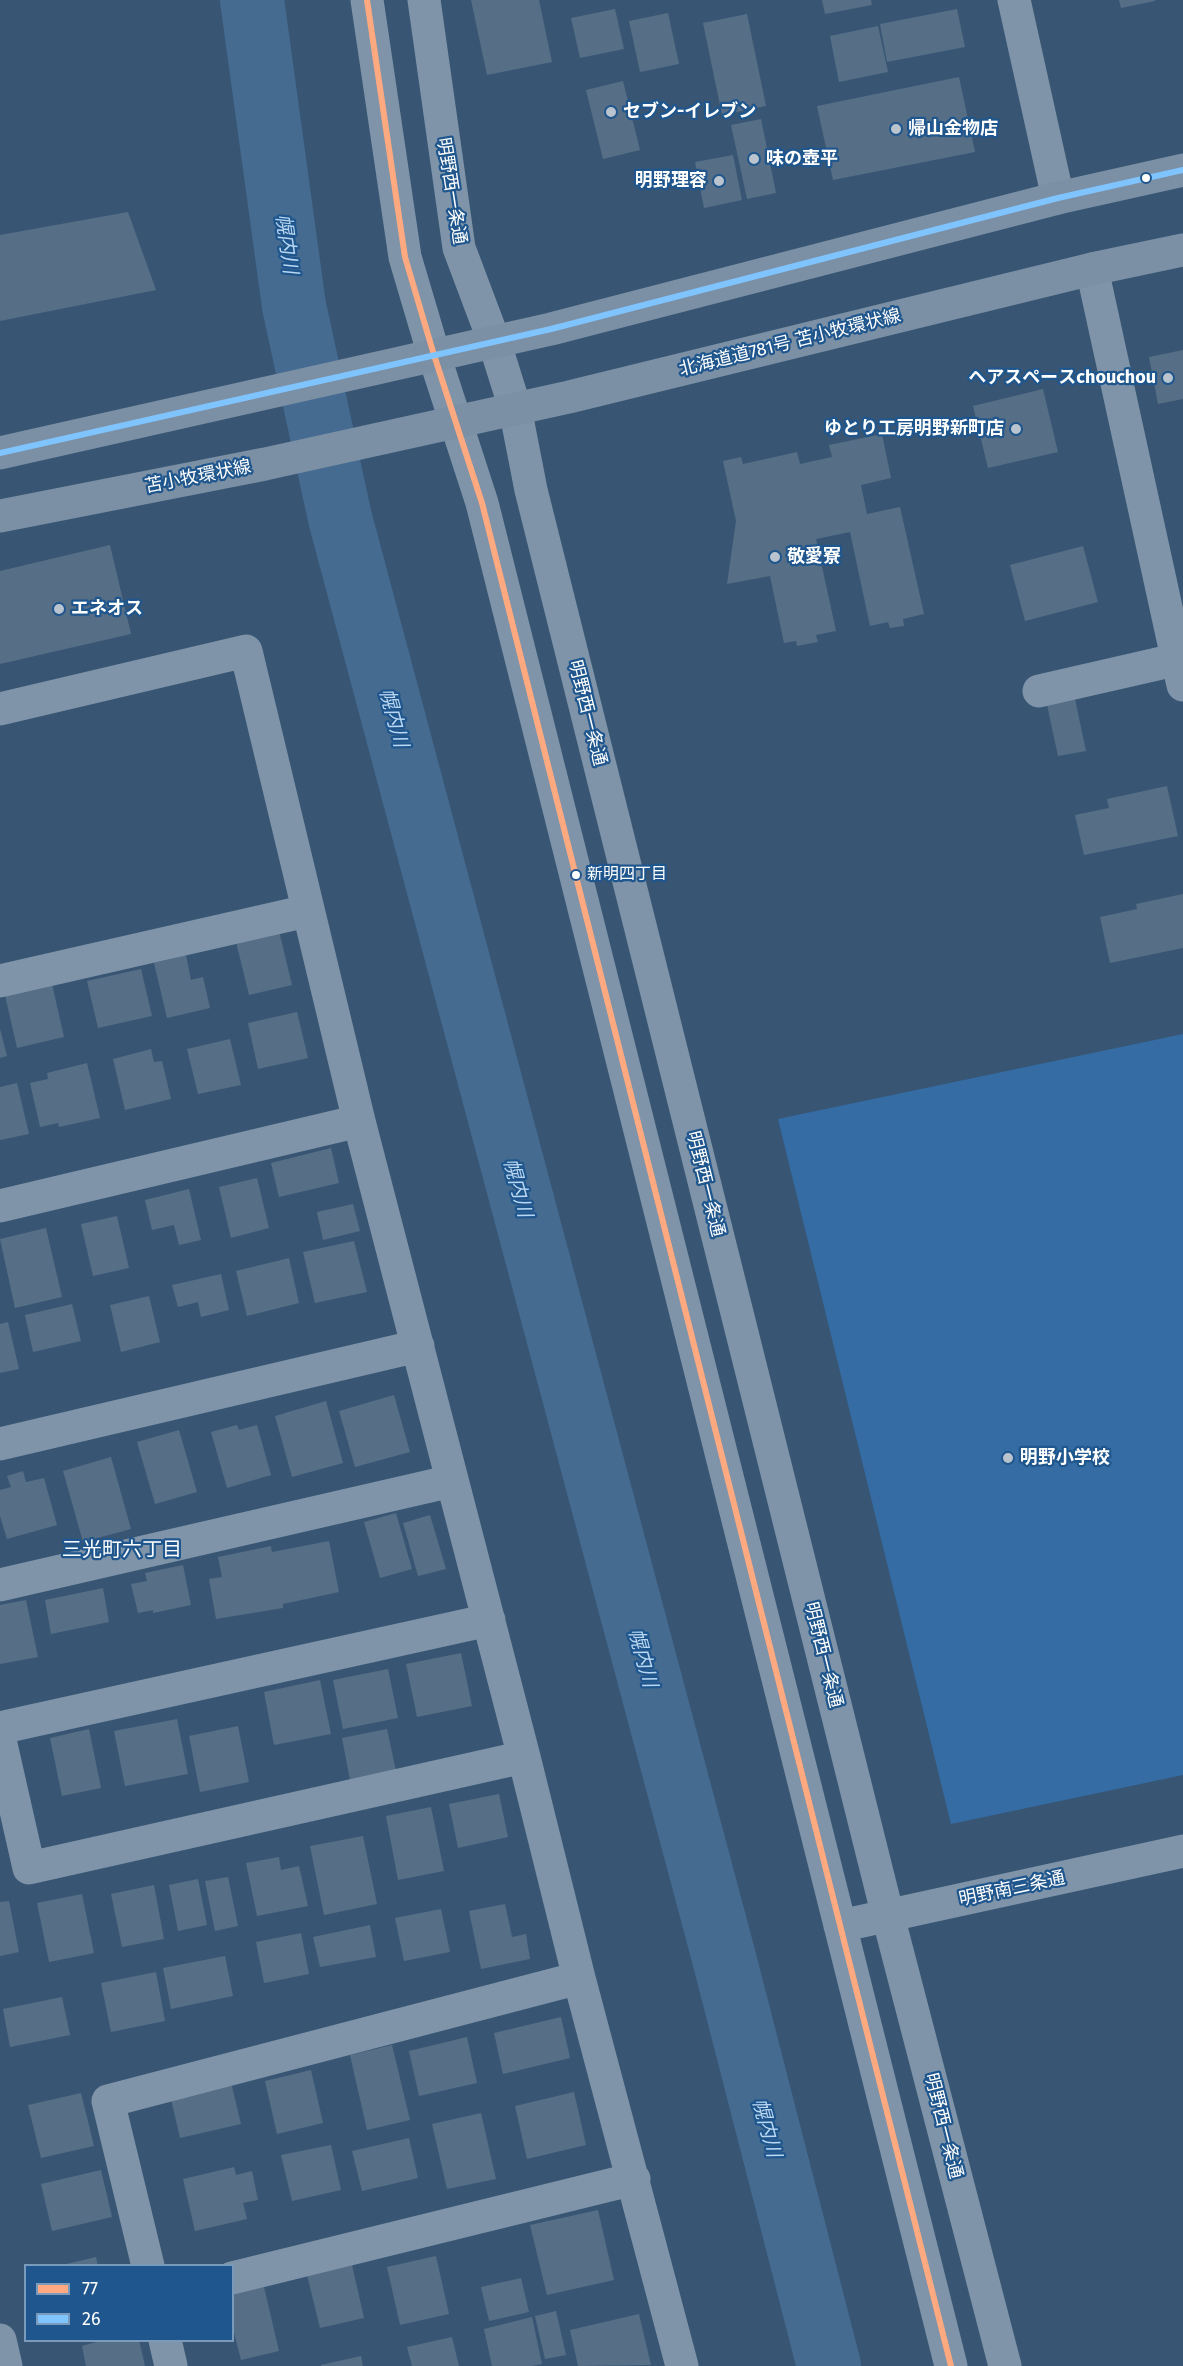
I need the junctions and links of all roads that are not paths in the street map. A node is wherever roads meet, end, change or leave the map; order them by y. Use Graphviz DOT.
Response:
graph roads {
  1 [pos="367,0"];
  2 [pos="424,0"];
  3 [pos="1014,0"];
  4 [pos="1183,170"];
  5 [pos="1058,198"];
  6 [pos="1183,250"];
  7 [pos="1092,269"];
  8 [pos="495,341"];
  9 [pos="434,355"];
  10 [pos="515,408"];
  11 [pos="456,421"];
  12 [pos="396,435"];
  13 [pos="0,453"];
  14 [pos="0,516"];
  15 [pos="1181,668"];
  16 [pos="1039,691"];
  17 [pos="0,710"];
  18 [pos="307,911"];
  19 [pos="0,981"];
  20 [pos="359,1121"];
  21 [pos="0,1206"];
  22 [pos="418,1346"];
  23 [pos="0,1444"];
  24 [pos="452,1481"];
  25 [pos="0,1585"];
  26 [pos="489,1620"];
  27 [pos="0,1728"];
  28 [pos="0,1740"];
  29 [pos="524,1757"];
  30 [pos="1183,1851"];
  31 [pos="888,1916"];
  32 [pos="840,1926"];
  33 [pos="579,1978"];
  34 [pos="634,2179"];
  35 [pos="148,2264"];
  36 [pos="234,2278"];
  37 [pos="0,2340"];
  38 [pos="165,2342"];
  39 [pos="6,2366"];
  40 [pos="171,2366"];
  41 [pos="682,2366"];
  42 [pos="951,2366"];
  43 [pos="1005,2366"];
  1 -- 9 [label="street"];
  2 -- 8 [label="street, 明野西一条通"];
  3 -- 5 [label="street"];
  4 -- 5 [label="main road"];
  5 -- 8 [label="main road"];
  6 -- 7 [label="main road, 北海道道781号 苫小牧環状線"];
  7 -- 10 [label="main road, 北海道道781号 苫小牧環状線"];
  7 -- 15 [label="street"];
  8 -- 9 [label="main road"];
  8 -- 10 [label="street, 明野西一条通"];
  9 -- 11 [label="street"];
  9 -- 13 [label="main road"];
  10 -- 11 [label="main road, 北海道道781号 苫小牧環状線"];
  10 -- 31 [label="street, 明野西一条通"];
  11 -- 12 [label="main road, 北海道道781号 苫小牧環状線"];
  11 -- 32 [label="street"];
  12 -- 14 [label="main road, 苫小牧環状線"];
  15 -- 16 [label="street"];
  17 -- 18 [label="street"];
  18 -- 19 [label="street"];
  18 -- 20 [label="street"];
  20 -- 21 [label="street"];
  20 -- 22 [label="street"];
  22 -- 23 [label="street"];
  22 -- 24 [label="street"];
  24 -- 25 [label="street"];
  24 -- 26 [label="street"];
  26 -- 27 [label="street"];
  26 -- 29 [label="street"];
  28 -- 29 [label="street"];
  29 -- 33 [label="street"];
  30 -- 31 [label="street, 明野南三条通"];
  31 -- 32 [label="street, 明野南三条通"];
  31 -- 43 [label="street, 明野西一条通"];
  32 -- 42 [label="street"];
  33 -- 34 [label="street"];
  33 -- 35 [label="street"];
  34 -- 36 [label="street"];
  34 -- 41 [label="street"];
  37 -- 39 [label="street"];
  38 -- 40 [label="street"];
}
